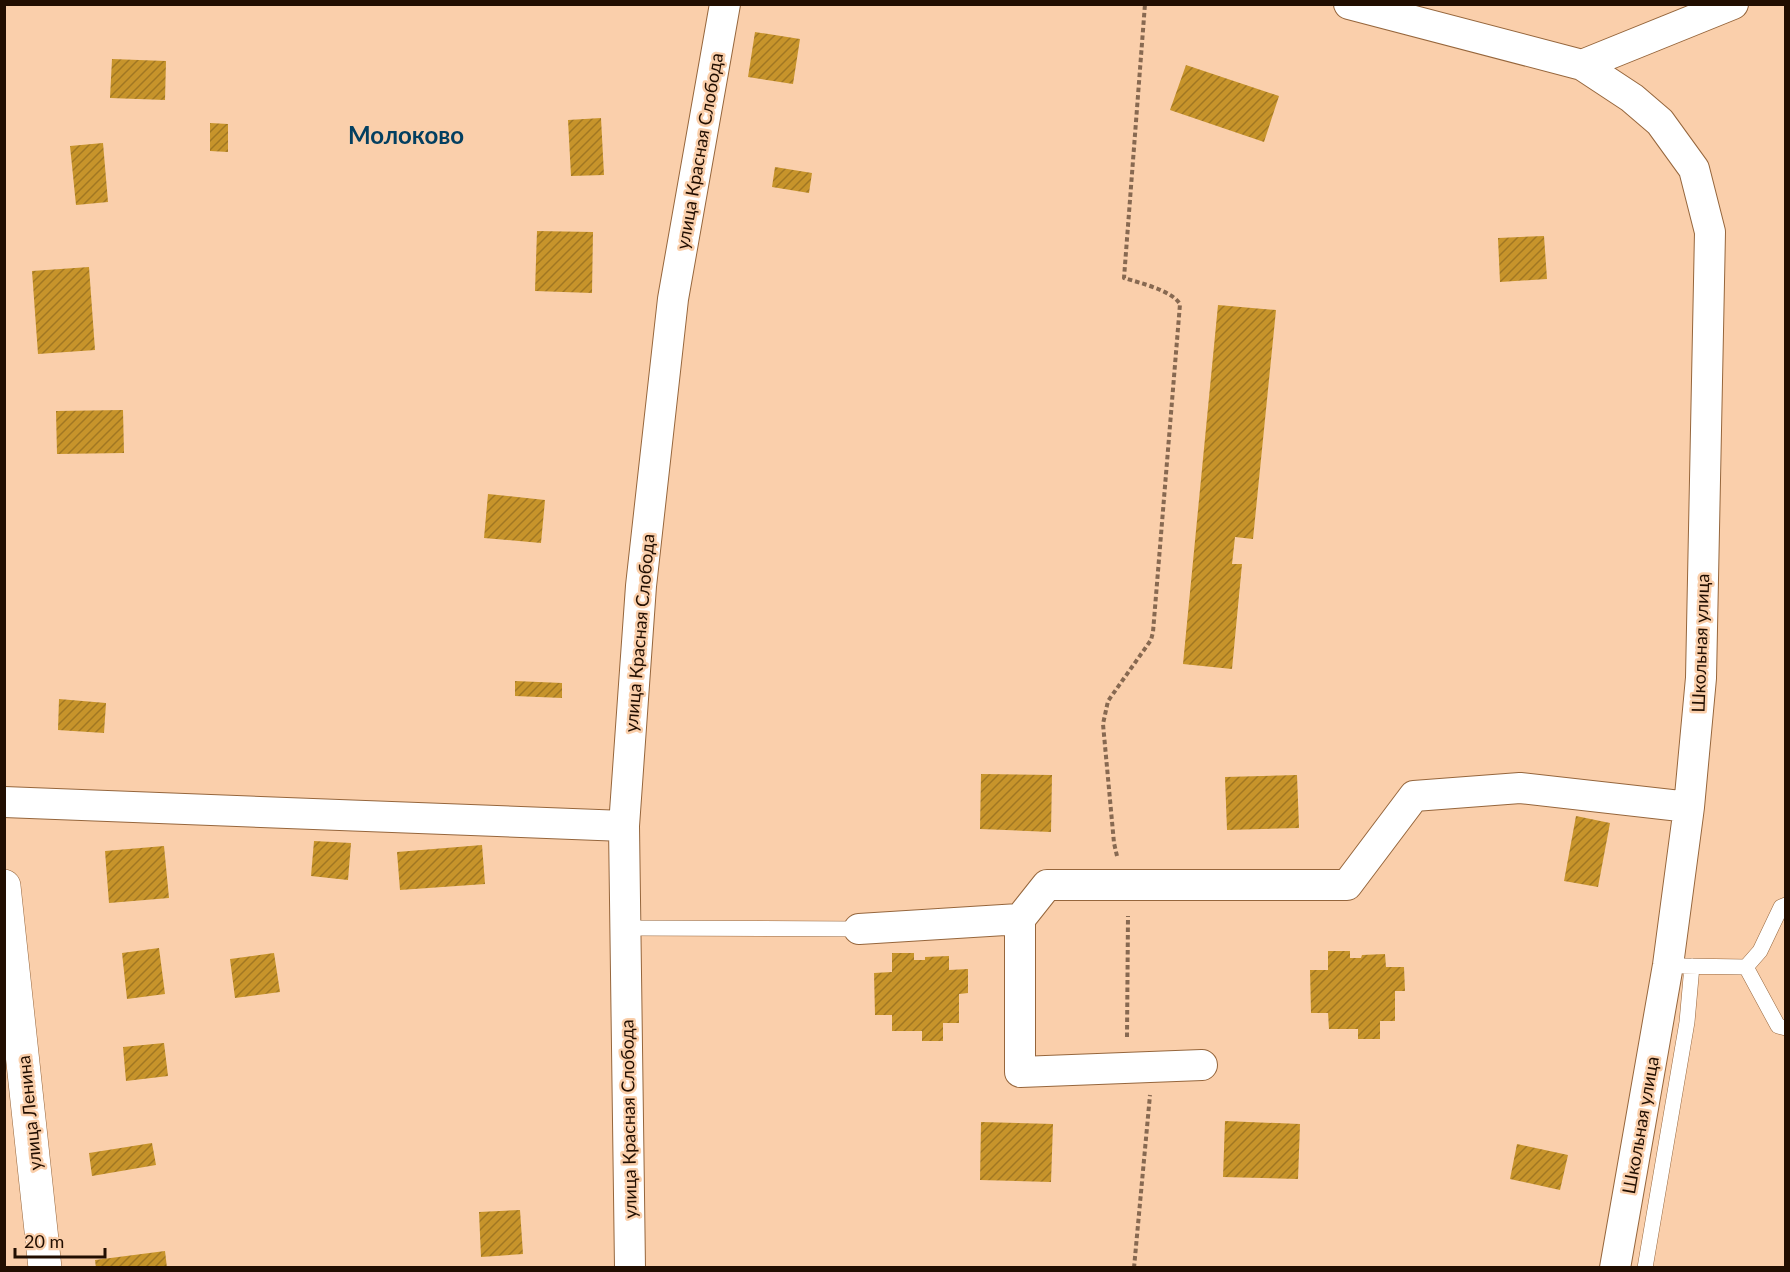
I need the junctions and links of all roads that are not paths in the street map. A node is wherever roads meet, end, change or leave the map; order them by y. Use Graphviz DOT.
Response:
graph roads {
  1 [pos="725,4"];
  2 [pos="1348,4"];
  3 [pos="1733,4"];
  4 [pos="1582,65"];
  5 [pos="4,802"];
  6 [pos="1689,807"];
  7 [pos="624,826"];
  8 [pos="4,886"];
  9 [pos="1785,905"];
  10 [pos="1020,919"];
  11 [pos="626,928"];
  12 [pos="859,929"];
  13 [pos="1680,966"];
  14 [pos="1746,967"];
  15 [pos="1785,1028"];
  16 [pos="1202,1065"];
  17 [pos="45,1268"];
  18 [pos="630,1268"];
  19 [pos="1615,1268"];
  20 [pos="1646,1268"];
  1 -- 7 [label="street, улица Красная Слобода"];
  2 -- 4 [label="street, Школьная улица"];
  3 -- 4 [label="street"];
  4 -- 6 [label="street, Школьная улица"];
  5 -- 7 [label="street"];
  6 -- 10 [label="street"];
  6 -- 13 [label="street, Школьная улица"];
  7 -- 11 [label="street, улица Красная Слобода"];
  8 -- 17 [label="main road, улица Ленина"];
  9 -- 14 [label="lane"];
  10 -- 12 [label="street"];
  10 -- 16 [label="street"];
  11 -- 12 [label="lane"];
  11 -- 18 [label="street, улица Красная Слобода"];
  13 -- 14 [label="lane"];
  13 -- 19 [label="street, Школьная улица"];
  13 -- 20 [label="lane"];
  14 -- 15 [label="lane"];
}
